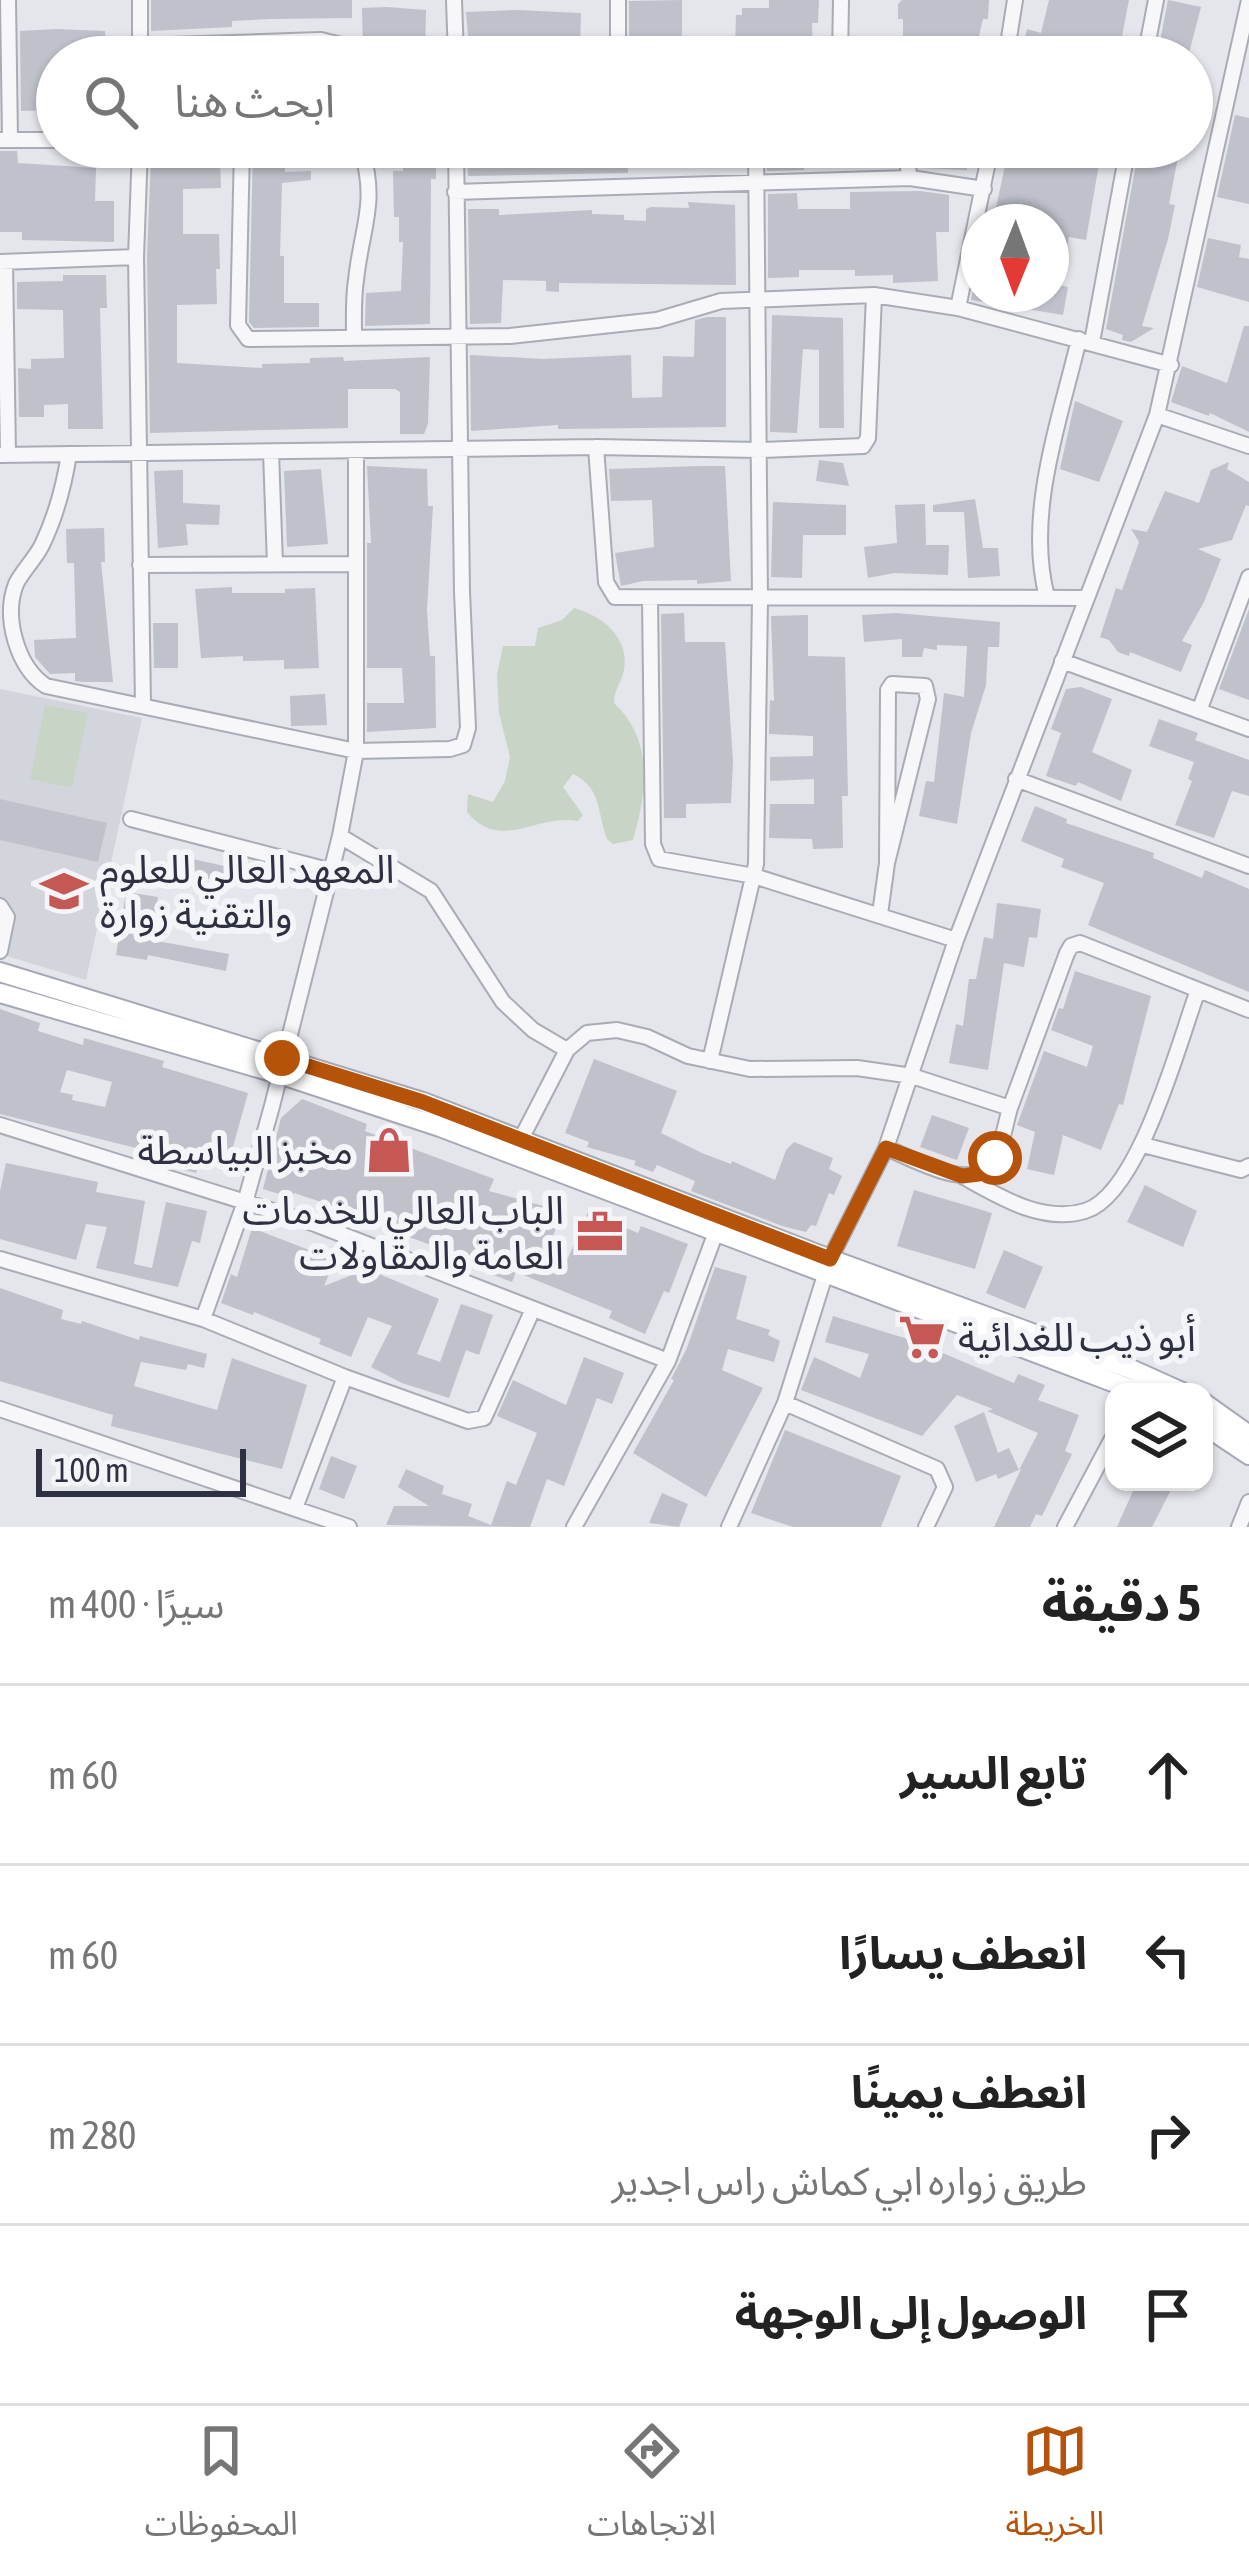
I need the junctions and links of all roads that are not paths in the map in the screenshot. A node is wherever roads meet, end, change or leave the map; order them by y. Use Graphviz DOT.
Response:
graph roads {
  1 [pos="8,0"];
  2 [pos="140,0"];
  3 [pos="454,0"];
  4 [pos="618,0"];
  5 [pos="842,0"];
  6 [pos="1015,0"];
  7 [pos="1156,0"];
  8 [pos="1249,0"];
  9 [pos="140,36"];
  10 [pos="455,36"];
  11 [pos="618,36"];
  12 [pos="841,36"];
  13 [pos="1009,36"];
  14 [pos="1149,36"];
  15 [pos="1231,82"];
  16 [pos="1249,87"];
  17 [pos="5,140"];
  18 [pos="36,140"];
  19 [pos="1213,167"];
  20 [pos="139,168"];
  21 [pos="242,168"];
  22 [pos="366,168"];
  23 [pos="456,168"];
  24 [pos="757,168"];
  25 [pos="908,168"];
  26 [pos="988,168"];
  27 [pos="1123,168"];
  28 [pos="1213,168"];
  29 [pos="910,178"];
  30 [pos="758,182"];
  31 [pos="984,189"];
  32 [pos="455,192"];
  33 [pos="136,256"];
  34 [pos="2,262"];
  35 [pos="874,296"];
  36 [pos="758,297"];
  37 [pos="958,308"];
  38 [pos="354,338"];
  39 [pos="458,339"];
  40 [pos="1086,340"];
  41 [pos="1171,364"];
  42 [pos="1157,415"];
  43 [pos="1249,446"];
  44 [pos="596,447"];
  45 [pos="461,448"];
  46 [pos="759,450"];
  47 [pos="356,451"];
  48 [pos="272,452"];
  49 [pos="139,453"];
  50 [pos="69,454"];
  51 [pos="4,455"];
  52 [pos="275,564"];
  53 [pos="356,564"];
  54 [pos="140,565"];
  55 [pos="1247,585"];
  56 [pos="1047,597"];
  57 [pos="650,598"];
  58 [pos="1086,598"];
  59 [pos="760,599"];
  60 [pos="6,603"];
  61 [pos="1062,661"];
  62 [pos="143,704"];
  63 [pos="1199,711"];
  64 [pos="1249,729"];
  65 [pos="356,751"];
  66 [pos="1016,779"];
  67 [pos="131,819"];
  68 [pos="340,836"];
  69 [pos="887,863"];
  70 [pos="1249,866"];
  71 [pos="332,871"];
  72 [pos="754,876"];
  73 [pos="0,906"];
  74 [pos="880,914"];
  75 [pos="956,940"];
  76 [pos="0,951"];
  77 [pos="0,972"];
  78 [pos="1198,991"];
  79 [pos="0,994"];
  80 [pos="1249,1010"];
  81 [pos="567,1050"];
  82 [pos="710,1061"];
  83 [pos="281,1066"];
  84 [pos="912,1076"];
  85 [pos="1010,1108"];
  86 [pos="0,1126"];
  87 [pos="521,1139"];
  88 [pos="1143,1145"];
  89 [pos="886,1148"];
  90 [pos="1249,1166"];
  91 [pos="962,1176"];
  92 [pos="245,1199"];
  93 [pos="716,1232"];
  94 [pos="0,1258"];
  95 [pos="828,1266"];
  96 [pos="532,1310"];
  97 [pos="203,1319"];
  98 [pos="668,1361"];
  99 [pos="345,1378"];
  100 [pos="1115,1383"];
  101 [pos="1162,1383"];
  102 [pos="785,1403"];
  103 [pos="0,1408"];
  104 [pos="1213,1416"];
  105 [pos="1213,1420"];
  106 [pos="1249,1436"];
  107 [pos="1105,1452"];
  108 [pos="1249,1455"];
  109 [pos="1249,1502"];
  110 [pos="295,1508"];
  111 [pos="349,1527"];
  112 [pos="574,1527"];
  113 [pos="729,1527"];
  114 [pos="926,1527"];
  115 [pos="1065,1527"];
  116 [pos="1239,1527"];
  1 -- 17 [label="street"];
  2 -- 9 [label="street"];
  3 -- 10 [label="street"];
  4 -- 11 [label="street"];
  5 -- 12 [label="street"];
  6 -- 13 [label="street"];
  7 -- 14 [label="street"];
  8 -- 15 [label="street"];
  15 -- 16 [label="street"];
  15 -- 19 [label="street"];
  17 -- 18 [label="street"];
  20 -- 33 [label="street"];
  21 -- 38 [label="street"];
  22 -- 38 [label="street"];
  23 -- 32 [label="street"];
  24 -- 30 [label="street"];
  25 -- 29 [label="street"];
  26 -- 31 [label="street"];
  27 -- 40 [label="street"];
  28 -- 41 [label="street"];
  29 -- 30 [label="street"];
  29 -- 31 [label="street"];
  30 -- 32 [label="street"];
  30 -- 36 [label="street"];
  31 -- 37 [label="street"];
  32 -- 39 [label="street"];
  33 -- 34 [label="street"];
  33 -- 49 [label="street"];
  34 -- 51 [label="street"];
  35 -- 36 [label="street"];
  35 -- 37 [label="street"];
  35 -- 46 [label="street"];
  36 -- 39 [label="street"];
  36 -- 46 [label="street"];
  37 -- 40 [label="street"];
  38 -- 39 [label="street"];
  39 -- 45 [label="street"];
  40 -- 41 [label="street"];
  40 -- 56 [label="street"];
  41 -- 42 [label="street"];
  42 -- 43 [label="street"];
  42 -- 58 [label="street"];
  44 -- 45 [label="street"];
  44 -- 46 [label="street"];
  44 -- 57 [label="street"];
  45 -- 47 [label="street"];
  45 -- 65 [label="street"];
  46 -- 59 [label="street"];
  47 -- 48 [label="street"];
  47 -- 53 [label="street"];
  48 -- 49 [label="street"];
  48 -- 52 [label="street"];
  49 -- 50 [label="street"];
  49 -- 54 [label="street"];
  50 -- 51 [label="street"];
  50 -- 60 [label="street"];
  52 -- 53 [label="street"];
  52 -- 54 [label="street"];
  53 -- 65 [label="street"];
  54 -- 62 [label="street"];
  55 -- 63 [label="street"];
  56 -- 58 [label="street"];
  56 -- 59 [label="street"];
  57 -- 59 [label="street"];
  57 -- 72 [label="street"];
  58 -- 61 [label="street"];
  59 -- 72 [label="street"];
  60 -- 62 [label="street"];
  61 -- 63 [label="street"];
  61 -- 66 [label="street"];
  62 -- 65 [label="street"];
  63 -- 64 [label="street"];
  65 -- 68 [label="street"];
  66 -- 70 [label="street"];
  66 -- 75 [label="street"];
  67 -- 71 [label="street"];
  68 -- 71 [label="street"];
  68 -- 81 [label="street"];
  69 -- 69 [label="street"];
  69 -- 74 [label="street"];
  71 -- 83 [label="street"];
  72 -- 74 [label="street"];
  72 -- 82 [label="street"];
  73 -- 76 [label="street"];
  74 -- 75 [label="street"];
  75 -- 84 [label="street"];
  77 -- 83 [label="main road"];
  78 -- 80 [label="street"];
  78 -- 85 [label="street"];
  78 -- 88 [label="street"];
  79 -- 83 [label="main road"];
  81 -- 82 [label="street"];
  81 -- 87 [label="street"];
  82 -- 84 [label="street"];
  83 -- 87 [label="main road"];
  83 -- 92 [label="street"];
  83 -- 93 [label="main road"];
  84 -- 85 [label="street"];
  84 -- 89 [label="street"];
  85 -- 91 [label="street"];
  86 -- 92 [label="street"];
  87 -- 95 [label="main road"];
  88 -- 90 [label="street"];
  88 -- 91 [label="street"];
  89 -- 91 [label="street"];
  89 -- 95 [label="street"];
  92 -- 96 [label="street"];
  92 -- 97 [label="street"];
  93 -- 95 [label="main road"];
  93 -- 98 [label="street"];
  94 -- 97 [label="street"];
  95 -- 100 [label="main road"];
  95 -- 101 [label="main road"];
  95 -- 102 [label="street"];
  96 -- 98 [label="street"];
  96 -- 99 [label="street"];
  97 -- 99 [label="street"];
  98 -- 112 [label="street"];
  99 -- 110 [label="street"];
  102 -- 113 [label="street"];
  102 -- 114 [label="street"];
  103 -- 110 [label="street"];
  104 -- 106 [label="main road"];
  105 -- 108 [label="main road"];
  107 -- 115 [label="street"];
  109 -- 116 [label="street"];
  110 -- 111 [label="street"];
}
